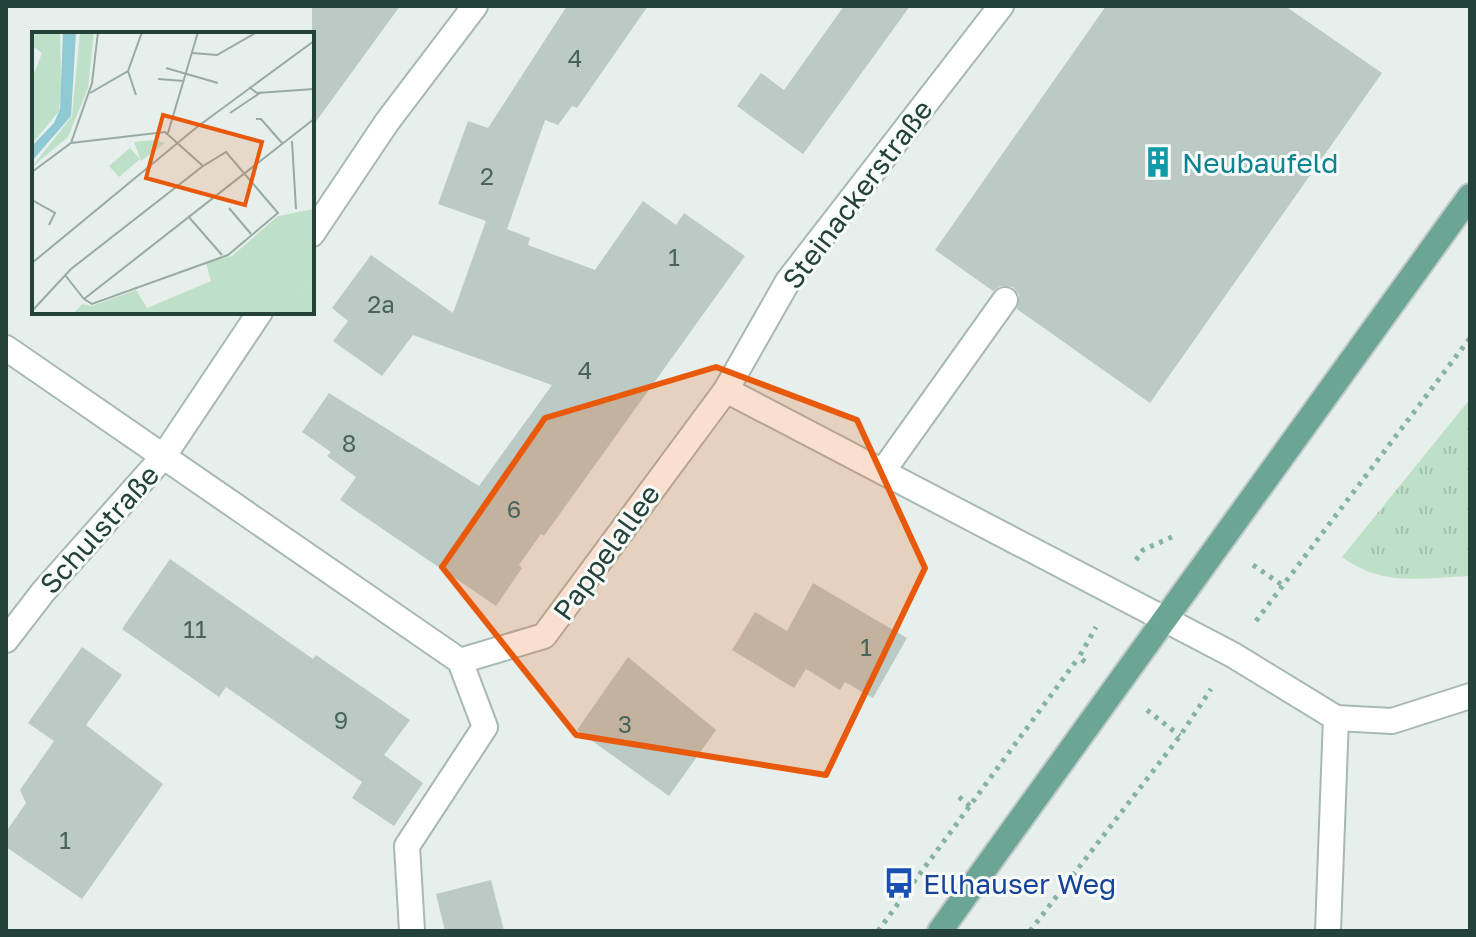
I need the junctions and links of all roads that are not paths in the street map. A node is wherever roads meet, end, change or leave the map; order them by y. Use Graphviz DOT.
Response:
graph roads {
  1 [pos="475,6"];
  2 [pos="1001,6"];
  3 [pos="1470,196"];
  4 [pos="314,231"];
  5 [pos="1005,300"];
  6 [pos="259,314"];
  7 [pos="6,348"];
  8 [pos="726,390"];
  9 [pos="163,457"];
  10 [pos="883,471"];
  11 [pos="1162,620"];
  12 [pos="6,640"];
  13 [pos="460,661"];
  14 [pos="1470,696"];
  15 [pos="1336,718"];
  16 [pos="412,931"];
  17 [pos="940,931"];
  18 [pos="1328,931"];
  1 -- 4 [label="street"];
  2 -- 8 [label="street, Steinackerstraße"];
  3 -- 11 [label="main road"];
  5 -- 10 [label="street"];
  6 -- 9 [label="street, Schulstraße"];
  7 -- 9 [label="street"];
  8 -- 10 [label="street"];
  8 -- 13 [label="street, Pappelallee"];
  9 -- 12 [label="street, Schulstraße"];
  9 -- 13 [label="street"];
  10 -- 11 [label="street"];
  11 -- 15 [label="street"];
  11 -- 17 [label="main road"];
  13 -- 16 [label="street"];
  14 -- 15 [label="street"];
  15 -- 18 [label="street"];
}
